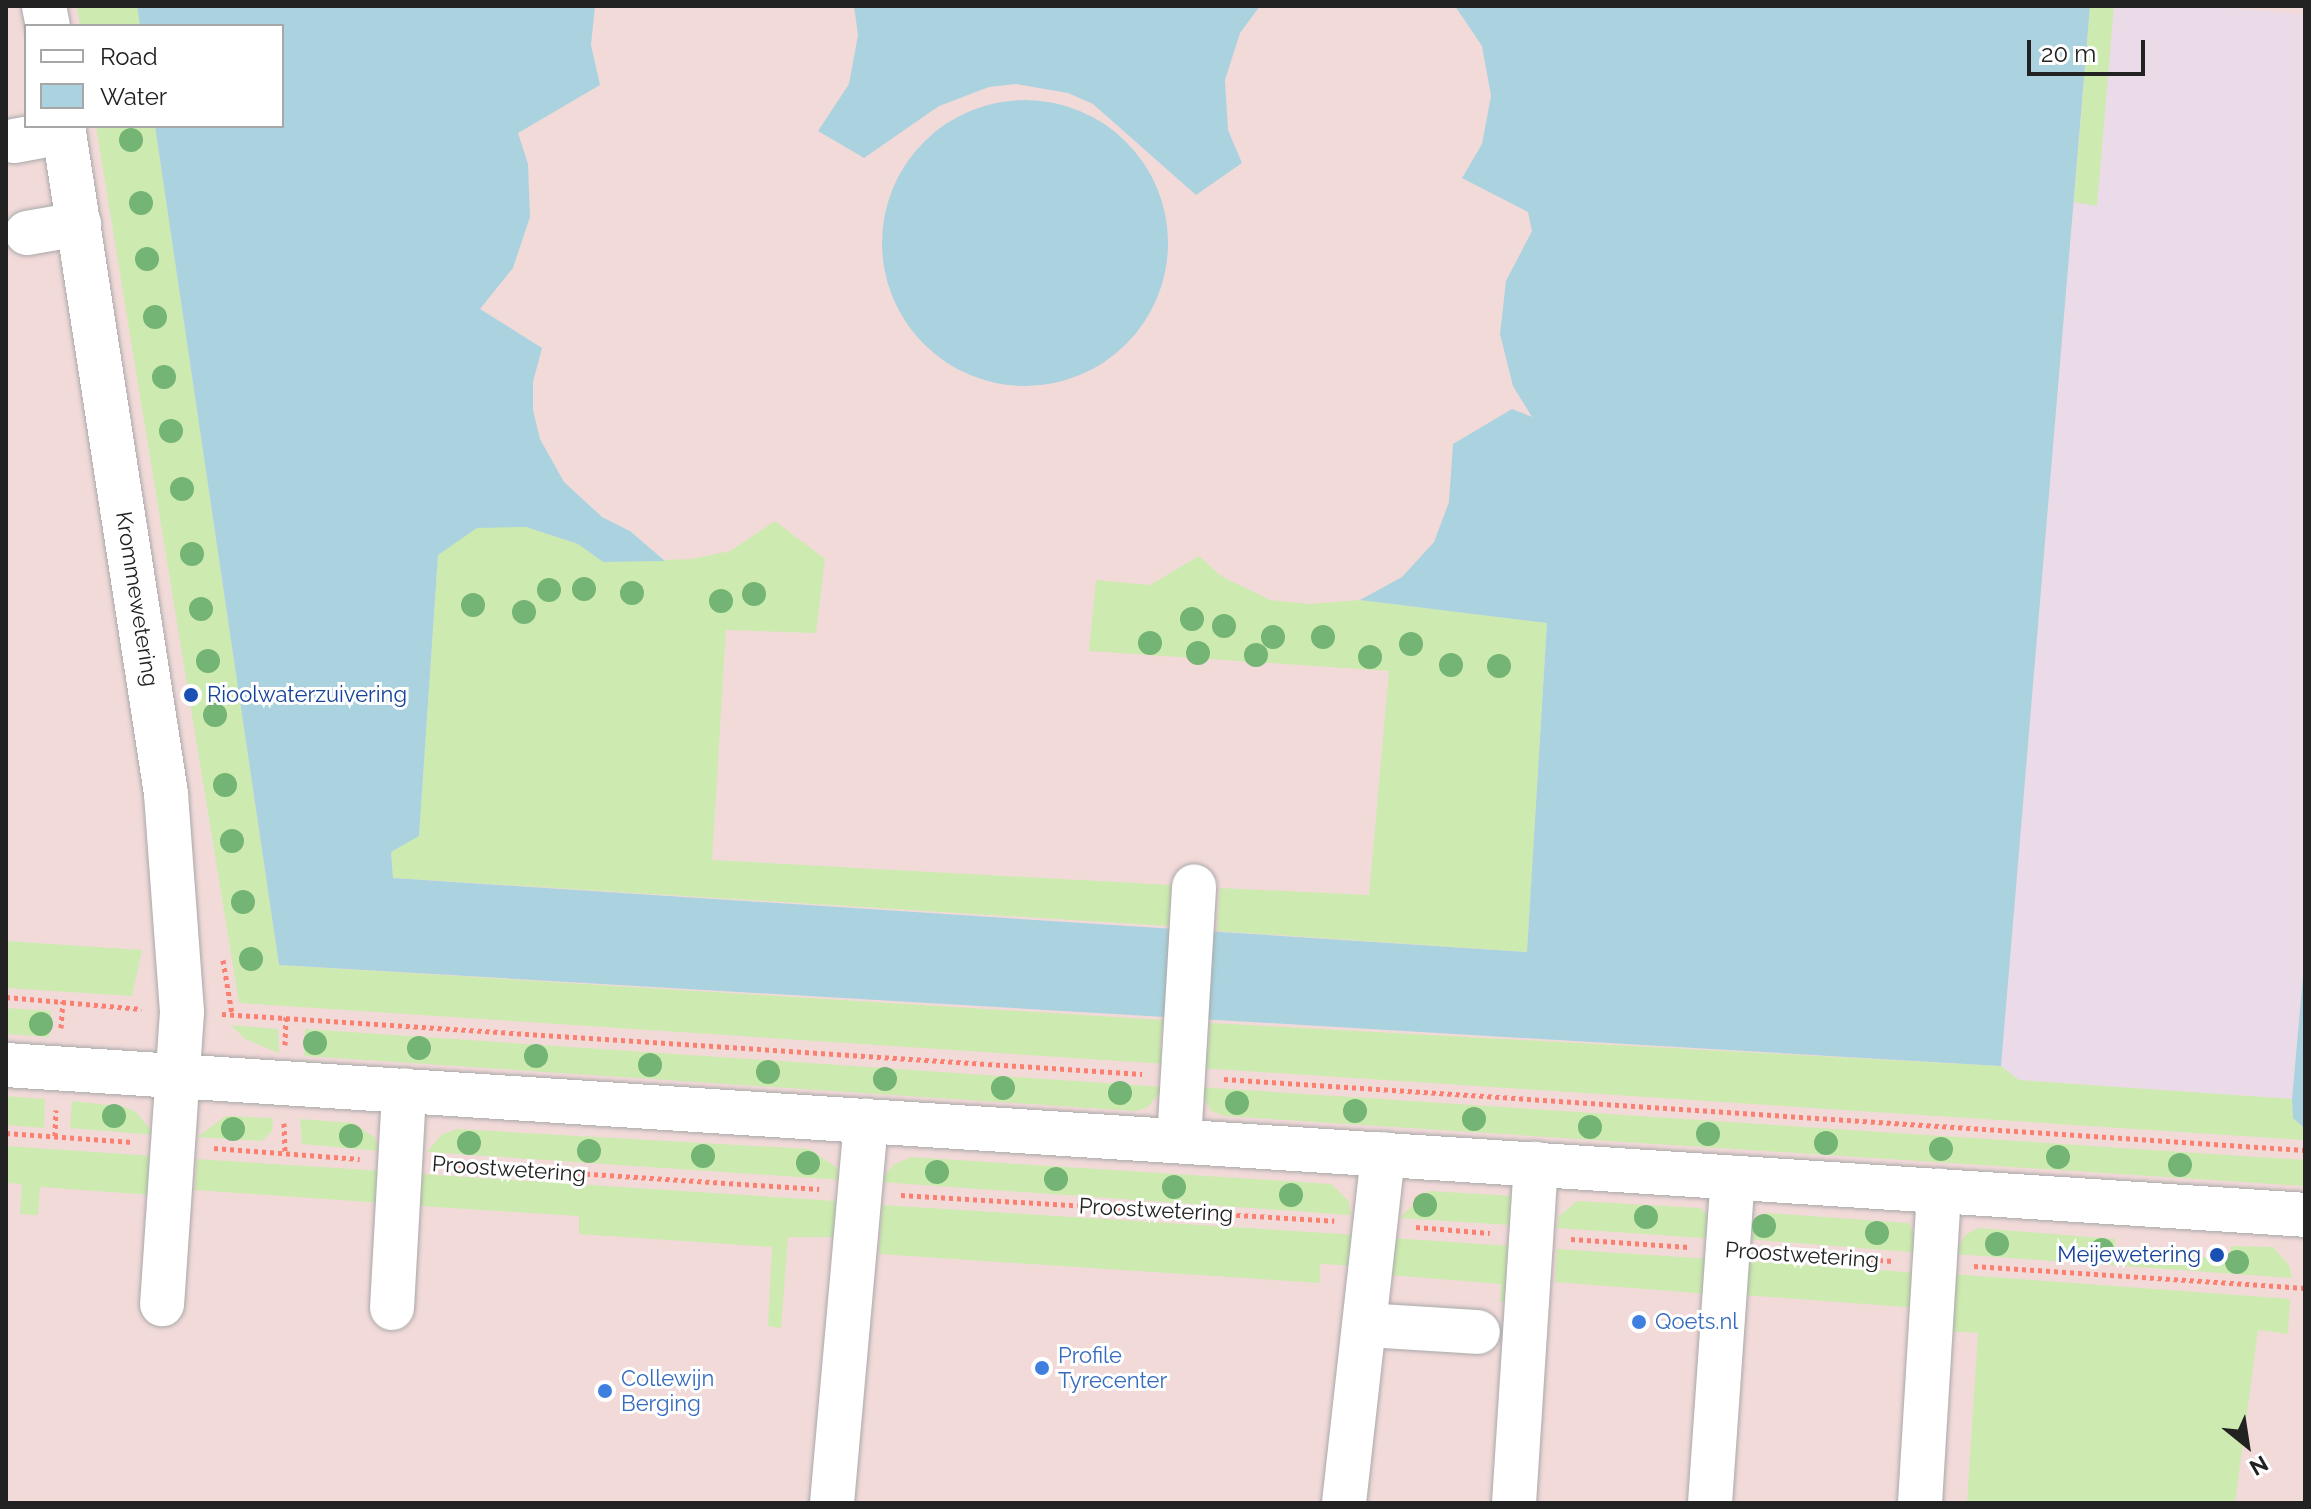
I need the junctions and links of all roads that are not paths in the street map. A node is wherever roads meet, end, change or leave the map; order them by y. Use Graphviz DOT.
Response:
graph roads {
  1 [pos="64,129"];
  2 [pos="14,141"];
  3 [pos="79,224"];
  4 [pos="27,233"];
  5 [pos="1194,886"];
  6 [pos="6,1065"];
  7 [pos="177,1075"];
  8 [pos="404,1090"];
  9 [pos="866,1121"];
  10 [pos="1179,1141"];
  11 [pos="1383,1154"];
  12 [pos="1536,1164"];
  13 [pos="1733,1178"];
  14 [pos="1939,1191"];
  15 [pos="2305,1215"];
  16 [pos="162,1304"];
  17 [pos="392,1308"];
  18 [pos="1366,1325"];
  19 [pos="1478,1332"];
  20 [pos="832,1503"];
  21 [pos="1344,1503"];
  22 [pos="1514,1503"];
  23 [pos="1710,1503"];
  24 [pos="1920,1503"];
  1 -- 2 [label="street"];
  1 -- 3 [label="street, Krommewetering"];
  3 -- 4 [label="street"];
  3 -- 7 [label="street, Krommewetering"];
  5 -- 10 [label="street"];
  6 -- 7 [label="street"];
  7 -- 8 [label="street"];
  7 -- 16 [label="street, Krommewetering"];
  8 -- 9 [label="street"];
  8 -- 17 [label="street"];
  9 -- 10 [label="street"];
  9 -- 20 [label="street"];
  10 -- 11 [label="street"];
  11 -- 12 [label="street"];
  11 -- 18 [label="street"];
  12 -- 13 [label="street"];
  12 -- 22 [label="street"];
  13 -- 14 [label="street"];
  13 -- 23 [label="street"];
  14 -- 15 [label="street"];
  14 -- 24 [label="street"];
  18 -- 19 [label="street"];
  18 -- 21 [label="street"];
}
